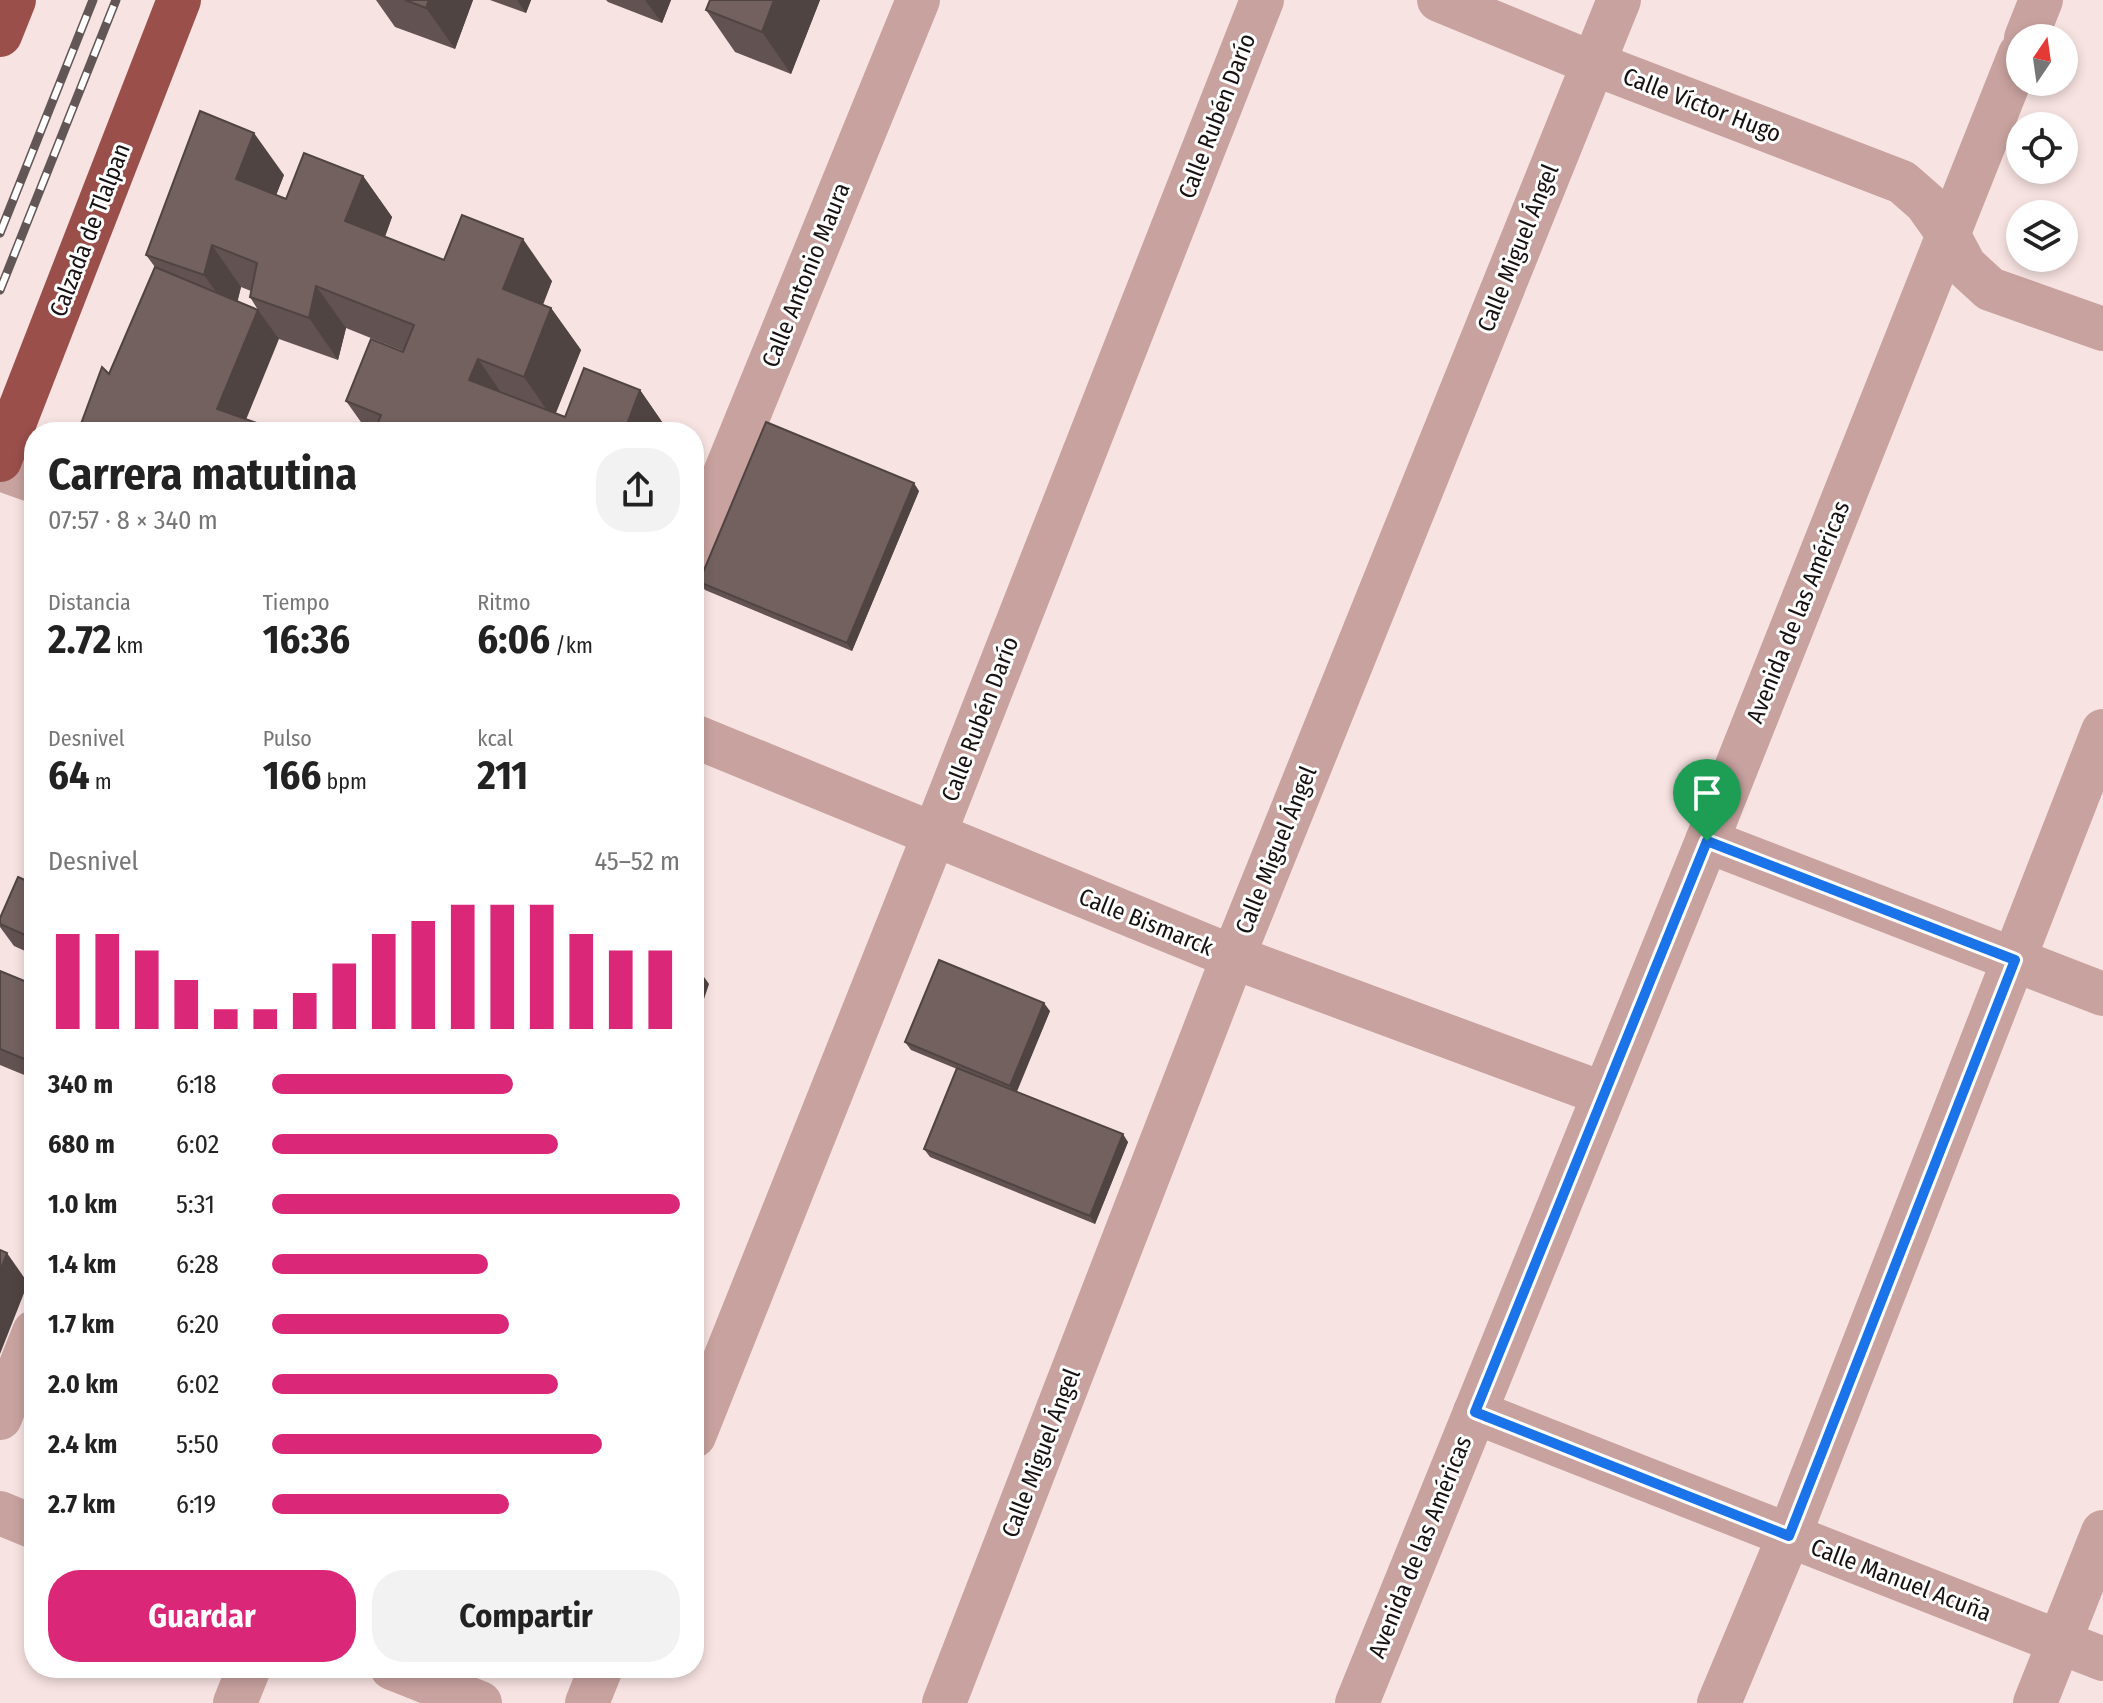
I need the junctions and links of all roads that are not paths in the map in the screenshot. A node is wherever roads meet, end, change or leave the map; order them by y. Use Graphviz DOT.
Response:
graph roads {
  1 [pos="14,0"];
  2 [pos="179,0"];
  3 [pos="918,0"];
  4 [pos="1262,0"];
  5 [pos="1439,0"];
  6 [pos="1619,0"];
  7 [pos="2041,0"];
  8 [pos="2032,24"];
  9 [pos="0,35"];
  10 [pos="1592,63"];
  11 [pos="2006,89"];
  12 [pos="1948,234"];
  13 [pos="2103,329"];
  14 [pos="0,460"];
  15 [pos="0,469"];
  16 [pos="24,477"];
  17 [pos="704,524"];
  18 [pos="2103,731"];
  19 [pos="704,740"];
  20 [pos="934,835"];
  21 [pos="1707,841"];
  22 [pos="1233,957"];
  23 [pos="2015,960"];
  24 [pos="2103,994"];
  25 [pos="1604,1094"];
  26 [pos="24,1357"];
  27 [pos="704,1411"];
  28 [pos="1475,1412"];
  29 [pos="0,1418"];
  30 [pos="0,1513"];
  31 [pos="24,1523"];
  32 [pos="2103,1532"];
  33 [pos="1789,1536"];
  34 [pos="2059,1642"];
  35 [pos="2103,1659"];
  36 [pos="245,1678"];
  37 [pos="417,1678"];
  38 [pos="597,1678"];
  39 [pos="235,1703"];
  40 [pos="480,1703"];
  41 [pos="587,1703"];
  42 [pos="944,1703"];
  43 [pos="1357,1703"];
  44 [pos="1719,1703"];
  45 [pos="2035,1703"];
  1 -- 9 [label="highway"];
  2 -- 14 [label="highway, Calzada de Tlalpan"];
  3 -- 17 [label="street, Calle Antonio Maura"];
  4 -- 20 [label="street, Calle Rubén Darío"];
  5 -- 10 [label="street, Calle Víctor Hugo"];
  6 -- 10 [label="street, Calle Miguel Ángel"];
  7 -- 8 [label="street"];
  10 -- 12 [label="street, Calle Víctor Hugo"];
  10 -- 22 [label="street, Calle Miguel Ángel"];
  11 -- 12 [label="street, Avenida de las Américas"];
  12 -- 13 [label="street, Calle Víctor Hugo"];
  12 -- 21 [label="street, Avenida de las Américas"];
  15 -- 16 [label="street"];
  18 -- 23 [label="street"];
  19 -- 20 [label="street, Calle Bismarck"];
  20 -- 22 [label="street, Calle Bismarck"];
  20 -- 27 [label="street, Calle Rubén Darío"];
  21 -- 23 [label="street"];
  21 -- 25 [label="street, Avenida de las Américas"];
  22 -- 25 [label="street, Calle Bismarck"];
  22 -- 42 [label="street, Calle Miguel Ángel"];
  23 -- 24 [label="street"];
  23 -- 33 [label="street"];
  25 -- 28 [label="street, Avenida de las Américas"];
  26 -- 29 [label="street"];
  28 -- 33 [label="street, Calle Manuel Acuña"];
  28 -- 43 [label="street, Avenida de las Américas"];
  30 -- 31 [label="street"];
  32 -- 34 [label="street"];
  33 -- 34 [label="street, Calle Manuel Acuña"];
  33 -- 44 [label="street"];
  34 -- 35 [label="street, Calle Manuel Acuña"];
  34 -- 45 [label="street"];
  36 -- 39 [label="street"];
  37 -- 40 [label="street"];
  38 -- 41 [label="street"];
}
